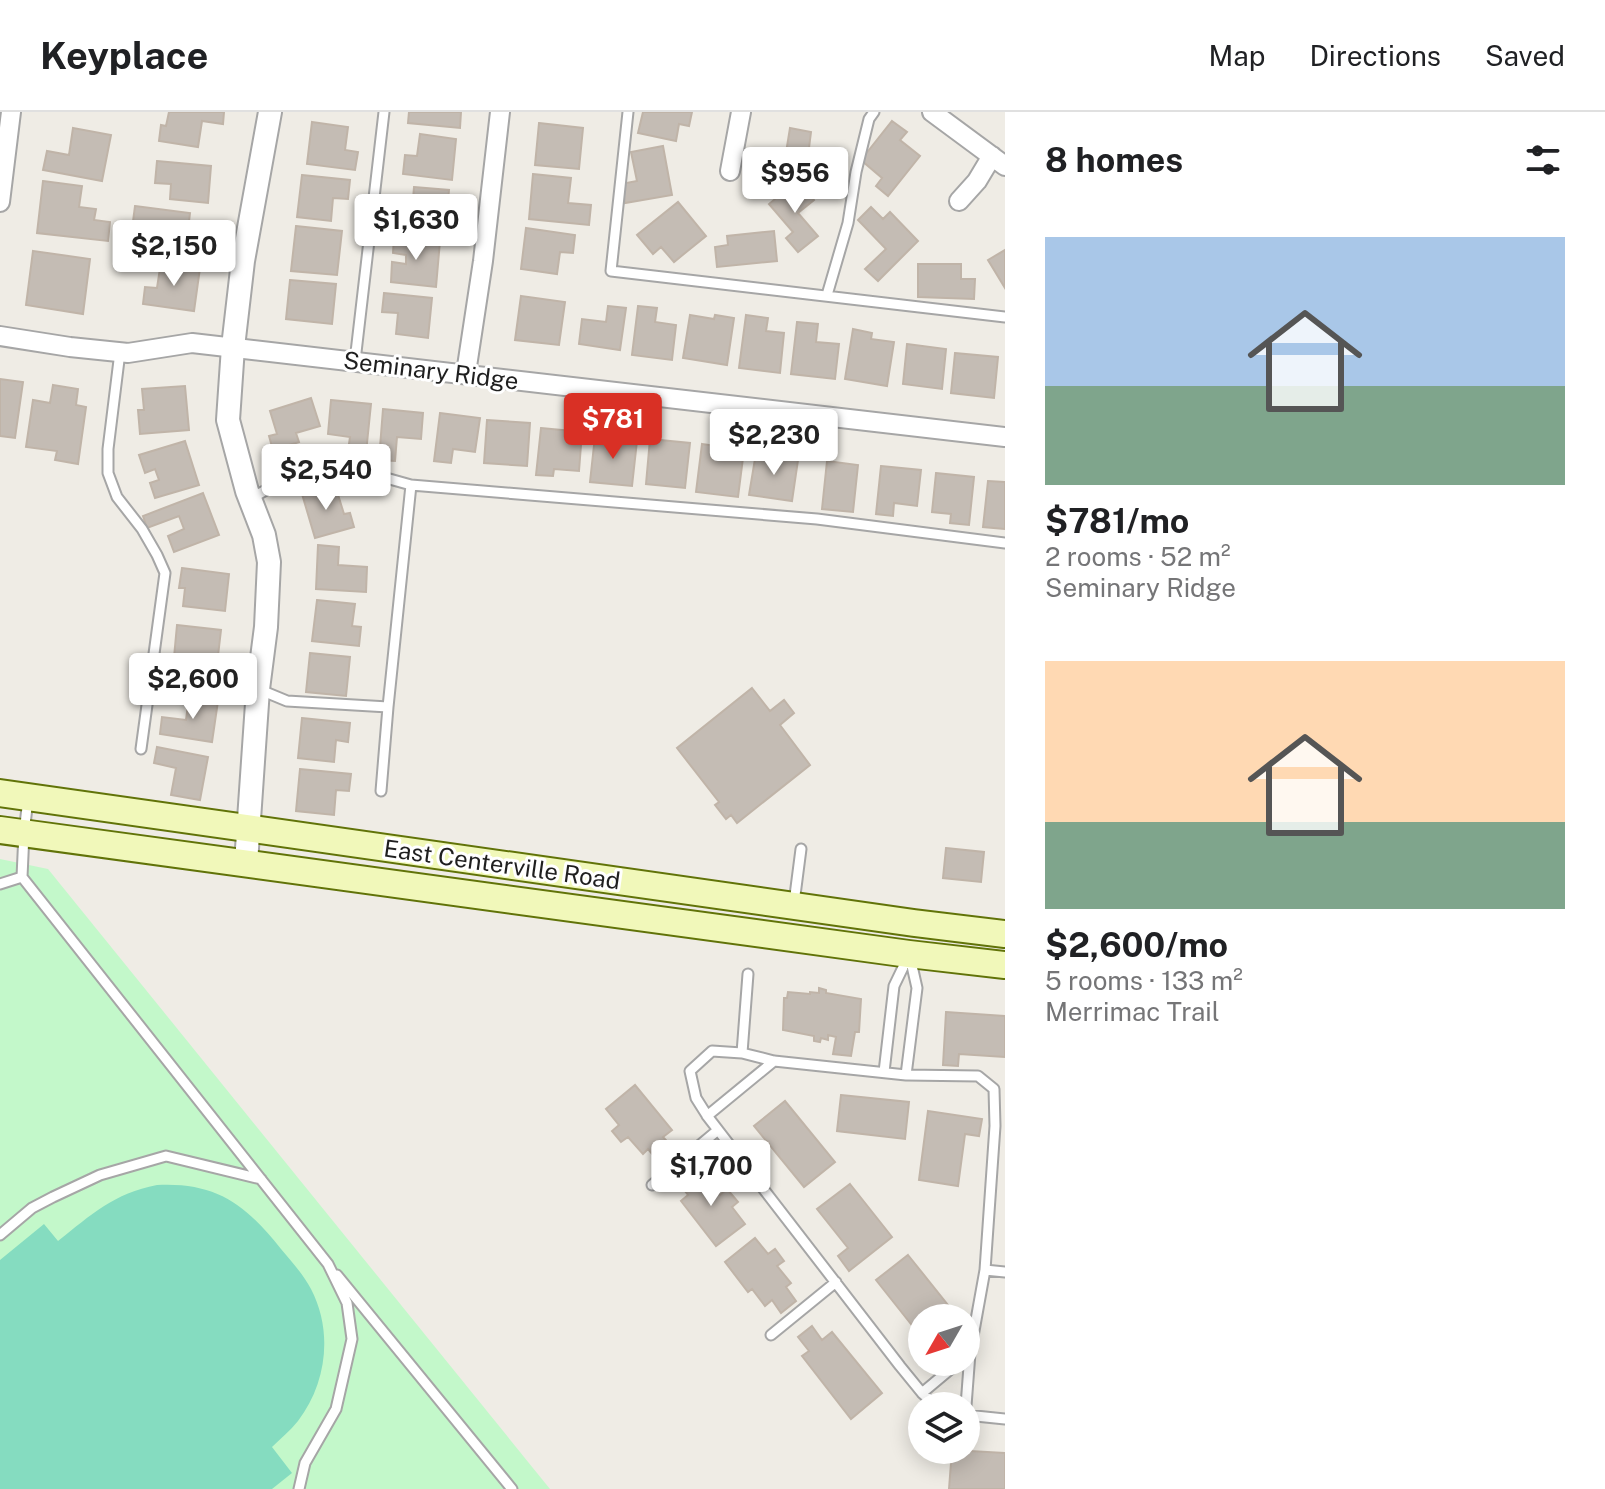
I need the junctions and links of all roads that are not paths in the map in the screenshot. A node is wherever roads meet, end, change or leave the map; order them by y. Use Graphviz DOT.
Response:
graph roads {
  1 [pos="11,112"];
  2 [pos="270,112"];
  3 [pos="384,112"];
  4 [pos="500,112"];
  5 [pos="628,112"];
  6 [pos="741,112"];
  7 [pos="874,112"];
  8 [pos="932,112"];
  9 [pos="998,161"];
  10 [pos="730,171"];
  11 [pos="959,201"];
  12 [pos="0,202"];
  13 [pos="827,295"];
  14 [pos="1005,317"];
  15 [pos="0,336"];
  16 [pos="233,347"];
  17 [pos="120,352"];
  18 [pos="355,361"];
  19 [pos="466,373"];
  20 [pos="1005,437"];
  21 [pos="411,485"];
  22 [pos="250,499"];
  23 [pos="1005,543"];
  24 [pos="152,672"];
  25 [pos="258,689"];
  26 [pos="388,707"];
  27 [pos="141,749"];
  28 [pos="381,791"];
  29 [pos="0,793"];
  30 [pos="29,797"];
  31 [pos="247,827"];
  32 [pos="12,831"];
  33 [pos="801,849"];
  34 [pos="246,863"];
  35 [pos="587,876"];
  36 [pos="22,877"];
  37 [pos="0,884"];
  38 [pos="793,906"];
  39 [pos="584,909"];
  40 [pos="914,923"];
  41 [pos="1005,934"];
  42 [pos="909,954"];
  43 [pos="1005,965"];
  44 [pos="748,974"];
  45 [pos="742,1053"];
  46 [pos="774,1061"];
  47 [pos="884,1072"];
  48 [pos="906,1075"];
  49 [pos="707,1116"];
  50 [pos="1000,1126"];
  51 [pos="718,1130"];
  52 [pos="261,1179"];
  53 [pos="652,1185"];
  54 [pos="0,1235"];
  55 [pos="328,1264"];
  56 [pos="985,1270"];
  57 [pos="1005,1272"];
  58 [pos="836,1282"];
  59 [pos="978,1304"];
  60 [pos="771,1335"];
  61 [pos="942,1376"];
  62 [pos="921,1392"];
  63 [pos="923,1392"];
  64 [pos="980,1416"];
  65 [pos="1005,1419"];
  66 [pos="299,1489"];
  67 [pos="512,1489"];
  1 -- 12 [label="street"];
  2 -- 16 [label="street"];
  3 -- 18 [label="lane"];
  4 -- 19 [label="street"];
  5 -- 13 [label="lane"];
  6 -- 10 [label="street"];
  7 -- 13 [label="lane"];
  8 -- 9 [label="street"];
  9 -- 11 [label="street"];
  13 -- 14 [label="lane"];
  15 -- 17 [label="street, Seminary Ridge"];
  16 -- 17 [label="street, Seminary Ridge"];
  16 -- 18 [label="street, Seminary Ridge"];
  16 -- 22 [label="street"];
  17 -- 24 [label="lane"];
  18 -- 19 [label="street, Seminary Ridge"];
  19 -- 20 [label="street, Seminary Ridge"];
  21 -- 22 [label="lane"];
  21 -- 23 [label="lane"];
  21 -- 26 [label="lane"];
  22 -- 25 [label="street"];
  24 -- 25 [label="lane"];
  24 -- 27 [label="lane"];
  25 -- 26 [label="lane"];
  25 -- 31 [label="street"];
  26 -- 28 [label="lane"];
  29 -- 30 [label="main road, East Centerville Road"];
  30 -- 31 [label="main road, East Centerville Road"];
  30 -- 32 [label="lane"];
  31 -- 34 [label="street"];
  31 -- 35 [label="main road, East Centerville Road"];
  32 -- 34 [label="main road, East Centerville Road"];
  32 -- 36 [label="lane"];
  33 -- 38 [label="lane"];
  34 -- 39 [label="main road, East Centerville Road"];
  35 -- 38 [label="main road, East Centerville Road"];
  35 -- 39 [label="main road"];
  36 -- 37 [label="lane"];
  36 -- 52 [label="lane"];
  38 -- 40 [label="main road, East Centerville Road"];
  39 -- 42 [label="main road, East Centerville Road"];
  40 -- 41 [label="main road, East Centerville Road"];
  40 -- 42 [label="main road"];
  42 -- 43 [label="main road, East Centerville Road"];
  42 -- 47 [label="lane"];
  42 -- 48 [label="lane"];
  44 -- 45 [label="lane"];
  45 -- 46 [label="lane"];
  45 -- 49 [label="lane"];
  46 -- 47 [label="lane"];
  46 -- 49 [label="lane"];
  47 -- 48 [label="lane"];
  48 -- 50 [label="lane"];
  49 -- 51 [label="lane"];
  50 -- 56 [label="lane"];
  51 -- 53 [label="lane"];
  51 -- 58 [label="lane"];
  52 -- 54 [label="lane"];
  52 -- 55 [label="lane"];
  55 -- 66 [label="lane"];
  55 -- 67 [label="lane"];
  56 -- 57 [label="lane"];
  56 -- 59 [label="lane"];
  58 -- 60 [label="lane"];
  58 -- 62 [label="lane"];
  61 -- 63 [label="lane"];
  64 -- 65 [label="lane"];
}
